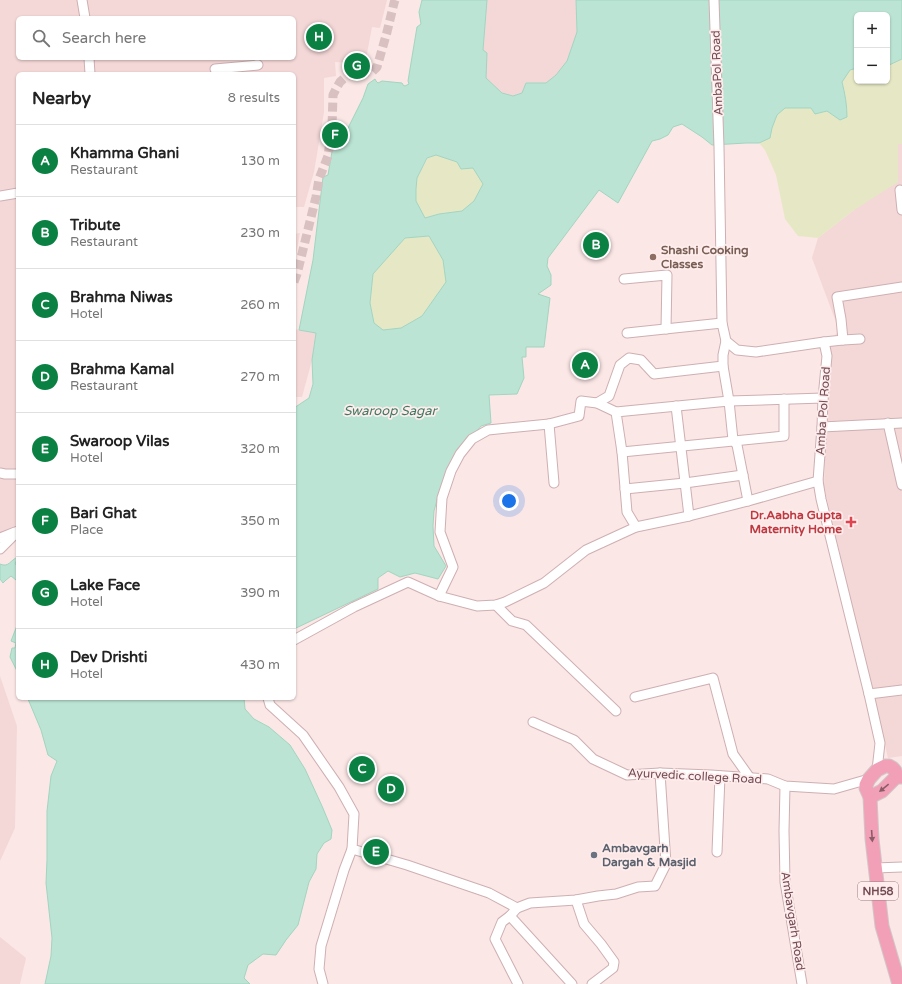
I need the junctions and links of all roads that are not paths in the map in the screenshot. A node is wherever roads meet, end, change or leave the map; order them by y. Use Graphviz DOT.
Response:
graph roads {
  1 [pos="82,0"];
  2 [pos="714,0"];
  3 [pos="85,16"];
  4 [pos="89,60"];
  5 [pos="258,65"];
  6 [pos="215,69"];
  7 [pos="90,72"];
  8 [pos="900,190"];
  9 [pos="16,193"];
  10 [pos="0,196"];
  11 [pos="902,210"];
  12 [pos="624,280"];
  13 [pos="902,287"];
  14 [pos="722,323"];
  15 [pos="666,329"];
  16 [pos="627,333"];
  17 [pos="860,339"];
  18 [pos="843,340"];
  19 [pos="726,341"];
  20 [pos="824,342"];
  21 [pos="723,366"];
  22 [pos="823,398"];
  23 [pos="784,399"];
  24 [pos="729,401"];
  25 [pos="597,403"];
  26 [pos="676,406"];
  27 [pos="616,412"];
  28 [pos="902,423"];
  29 [pos="549,424"];
  30 [pos="888,424"];
  31 [pos="822,427"];
  32 [pos="733,440"];
  33 [pos="681,445"];
  34 [pos="622,452"];
  35 [pos="0,473"];
  36 [pos="16,474"];
  37 [pos="743,475"];
  38 [pos="818,481"];
  39 [pos="554,483"];
  40 [pos="685,483"];
  41 [pos="902,485"];
  42 [pos="625,490"];
  43 [pos="748,501"];
  44 [pos="689,516"];
  45 [pos="636,527"];
  46 [pos="16,532"];
  47 [pos="16,533"];
  48 [pos="0,538"];
  49 [pos="0,549"];
  50 [pos="439,596"];
  51 [pos="496,605"];
  52 [pos="296,639"];
  53 [pos="902,690"];
  54 [pos="869,694"];
  55 [pos="635,697"];
  56 [pos="269,700"];
  57 [pos="616,711"];
  58 [pos="533,722"];
  59 [pos="889,772"];
  60 [pos="660,773"];
  61 [pos="720,776"];
  62 [pos="750,778"];
  63 [pos="784,786"];
  64 [pos="870,797"];
  65 [pos="352,849"];
  66 [pos="717,852"];
  67 [pos="902,867"];
  68 [pos="875,868"];
  69 [pos="576,900"];
  70 [pos="517,908"];
  71 [pos="510,916"];
  72 [pos="323,984"];
  73 [pos="518,984"];
  74 [pos="572,984"];
  75 [pos="592,984"];
  76 [pos="802,984"];
  77 [pos="899,984"];
  1 -- 3 [label="street"];
  2 -- 14 [label="street, AmbaPol Road"];
  4 -- 7 [label="street"];
  5 -- 6 [label="street"];
  8 -- 11 [label="street"];
  9 -- 10 [label="street"];
  12 -- 15 [label="street"];
  13 -- 18 [label="street"];
  14 -- 15 [label="street"];
  14 -- 19 [label="street"];
  15 -- 16 [label="street"];
  17 -- 18 [label="street"];
  18 -- 20 [label="street"];
  19 -- 20 [label="street"];
  19 -- 21 [label="street"];
  20 -- 22 [label="street, Amba Pol Road"];
  21 -- 24 [label="street"];
  21 -- 25 [label="street"];
  22 -- 23 [label="street"];
  22 -- 31 [label="street, Amba Pol Road"];
  23 -- 24 [label="street"];
  23 -- 32 [label="street"];
  24 -- 26 [label="street"];
  24 -- 32 [label="street"];
  25 -- 27 [label="street"];
  25 -- 29 [label="street"];
  26 -- 27 [label="street"];
  26 -- 33 [label="street"];
  27 -- 34 [label="street"];
  28 -- 30 [label="street"];
  29 -- 39 [label="street"];
  29 -- 50 [label="street"];
  30 -- 31 [label="street"];
  30 -- 41 [label="street"];
  31 -- 38 [label="street, Amba Pol Road"];
  32 -- 33 [label="street"];
  32 -- 37 [label="street"];
  33 -- 34 [label="street"];
  33 -- 40 [label="street"];
  34 -- 42 [label="street"];
  35 -- 36 [label="street"];
  37 -- 40 [label="street"];
  37 -- 43 [label="street"];
  38 -- 43 [label="street"];
  38 -- 54 [label="street, Amba Pol Road"];
  40 -- 42 [label="street"];
  40 -- 44 [label="street"];
  42 -- 45 [label="street"];
  43 -- 44 [label="street"];
  44 -- 45 [label="street"];
  45 -- 51 [label="street"];
  46 -- 48 [label="street"];
  47 -- 49 [label="street"];
  50 -- 51 [label="street"];
  50 -- 52 [label="street"];
  51 -- 57 [label="street"];
  53 -- 54 [label="street"];
  54 -- 59 [label="street, Amba Pol Road"];
  55 -- 62 [label="street"];
  56 -- 65 [label="street"];
  58 -- 60 [label="street, Ayurvedic college Road"];
  59 -- 63 [label="street, Ayurvedic college Road"];
  59 -- 64 [label="highway, one-way"];
  59 -- 64 [label="highway, NH58"];
  60 -- 61 [label="street, Ayurvedic college Road"];
  60 -- 69 [label="street"];
  61 -- 62 [label="street, Ayurvedic college Road"];
  61 -- 66 [label="street"];
  62 -- 63 [label="street, Ayurvedic college Road"];
  63 -- 76 [label="street, Ambavgarh Road"];
  64 -- 68 [label="highway, NH58, one-way"];
  65 -- 70 [label="street"];
  65 -- 72 [label="street"];
  67 -- 68 [label="street"];
  68 -- 77 [label="highway, NH58"];
  69 -- 70 [label="street"];
  69 -- 75 [label="street"];
  70 -- 71 [label="street"];
  71 -- 73 [label="street"];
  71 -- 74 [label="street"];
}
